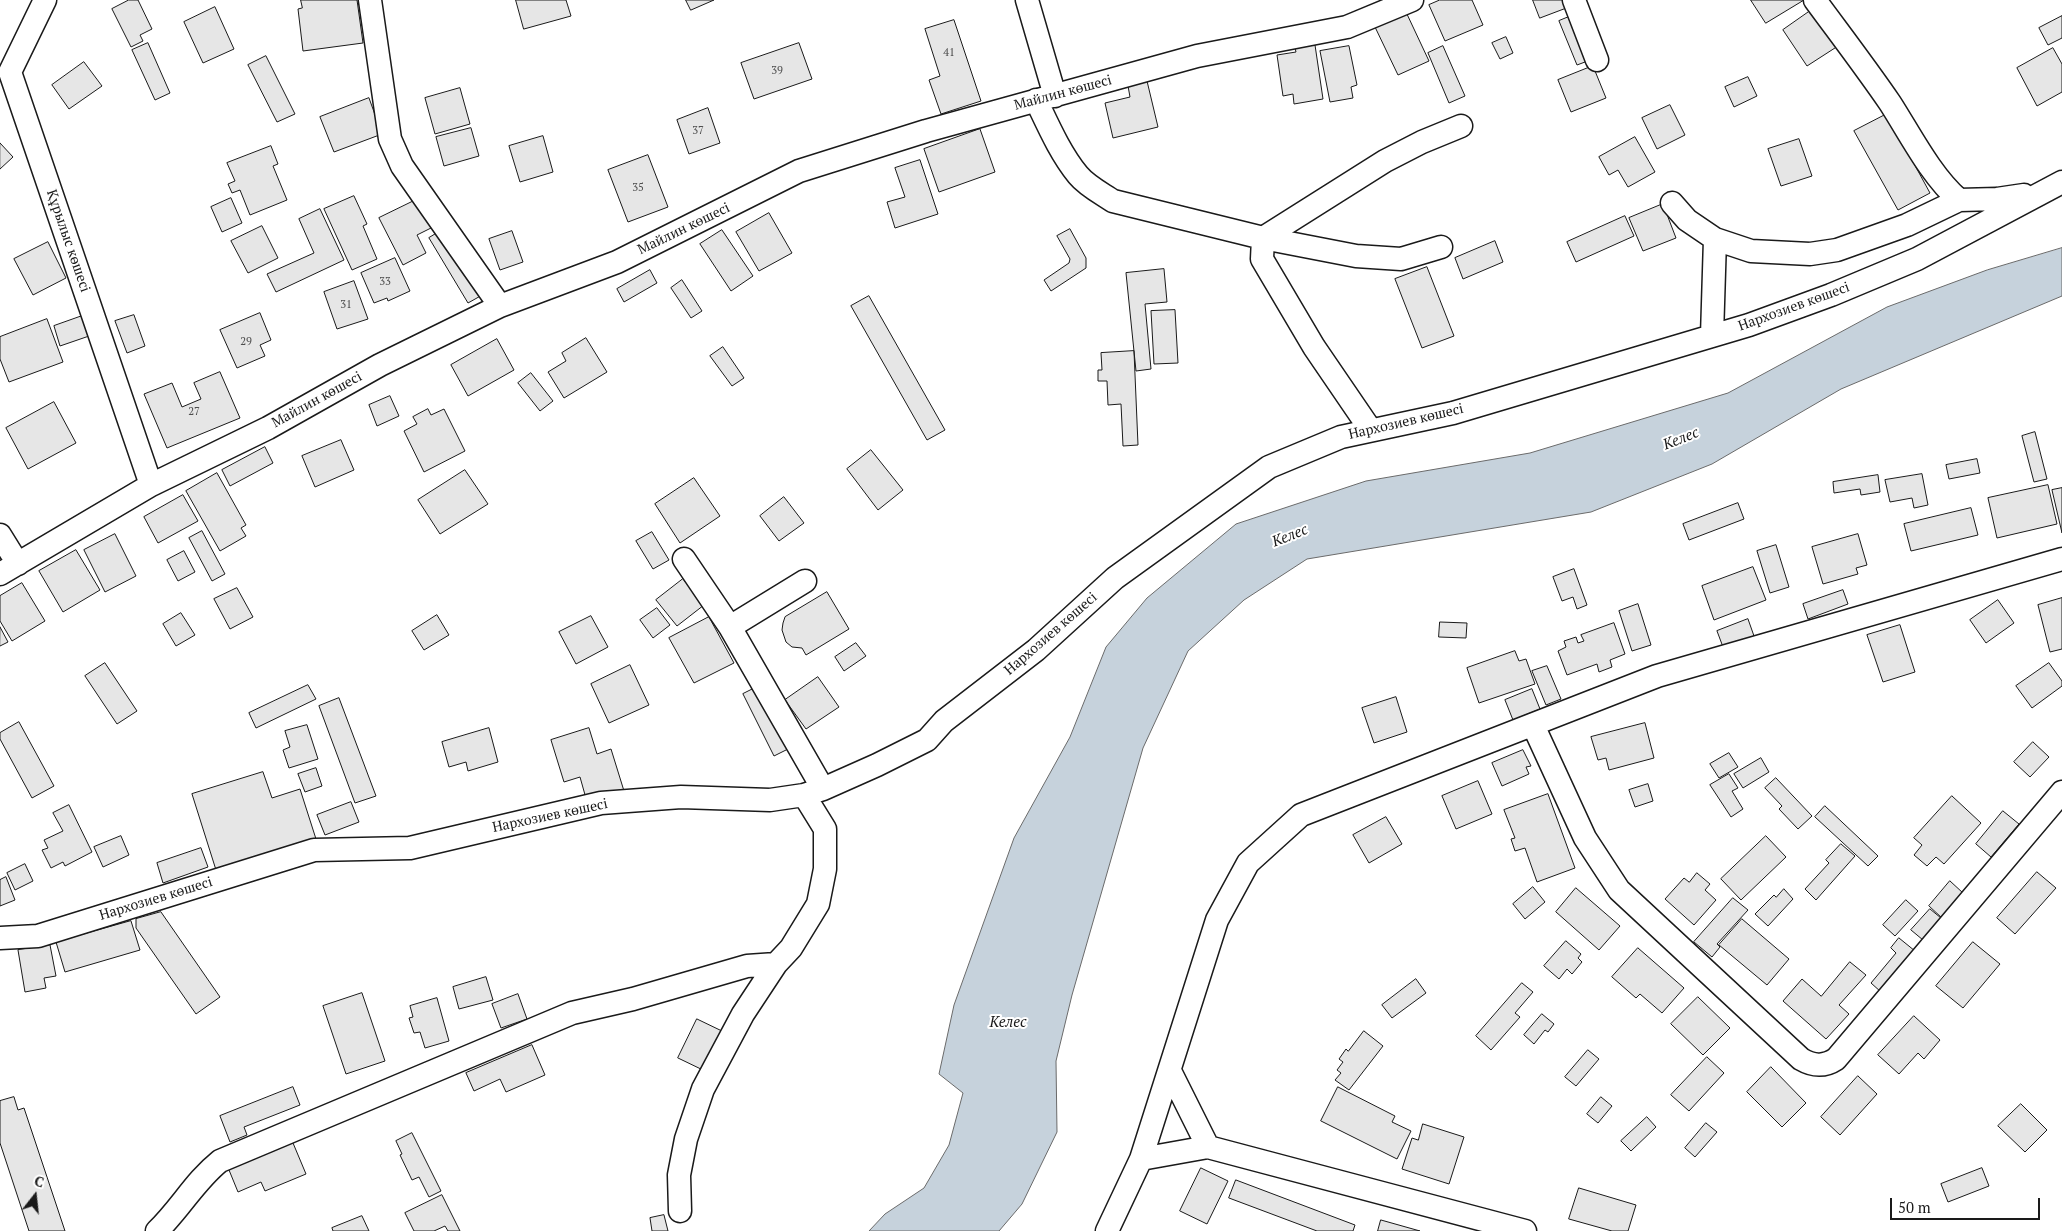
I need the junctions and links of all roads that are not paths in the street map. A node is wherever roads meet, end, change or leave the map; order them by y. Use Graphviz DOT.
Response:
graph roads {
  1 [pos="45,0"];
  2 [pos="370,0"];
  3 [pos="1027,0"];
  4 [pos="1412,0"];
  5 [pos="1574,0"];
  6 [pos="1815,0"];
  7 [pos="1597,60"];
  8 [pos="1045,98"];
  9 [pos="1461,126"];
  10 [pos="2062,182"];
  11 [pos="2041,192"];
  12 [pos="1959,200"];
  13 [pos="1672,202"];
  14 [pos="1263,238"];
  15 [pos="1715,239"];
  16 [pos="1441,247"];
  17 [pos="500,306"];
  18 [pos="1712,336"];
  19 [pos="1370,429"];
  20 [pos="151,484"];
  21 [pos="0,535"];
  22 [pos="684,558"];
  23 [pos="2062,559"];
  24 [pos="9,569"];
  25 [pos="805,582"];
  26 [pos="730,627"];
  27 [pos="1534,724"];
  28 [pos="813,792"];
  29 [pos="2062,792"];
  30 [pos="0,938"];
  31 [pos="776,964"];
  32 [pos="1170,1071"];
  33 [pos="1208,1147"];
  34 [pos="1141,1159"];
  35 [pos="680,1211"];
  36 [pos="157,1231"];
  37 [pos="1107,1231"];
  38 [pos="1525,1231"];
  1 -- 20 [label="street, Құрылыс көшесі"];
  2 -- 17 [label="street"];
  3 -- 8 [label="street"];
  4 -- 8 [label="street, Майлин көшесі"];
  5 -- 7 [label="street"];
  6 -- 12 [label="street"];
  8 -- 14 [label="street"];
  8 -- 17 [label="street, Майлин көшесі"];
  9 -- 14 [label="street"];
  10 -- 11 [label="street, Нархозиев көшесі"];
  11 -- 12 [label="street"];
  11 -- 18 [label="street, Нархозиев көшесі"];
  12 -- 15 [label="street"];
  13 -- 15 [label="street"];
  14 -- 16 [label="street"];
  14 -- 19 [label="street"];
  15 -- 18 [label="street"];
  17 -- 20 [label="street, Майлин көшесі"];
  18 -- 19 [label="street, Нархозиев көшесі"];
  19 -- 28 [label="street, Нархозиев көшесі"];
  20 -- 24 [label="street, Майлин көшесі"];
  21 -- 24 [label="street"];
  22 -- 26 [label="street"];
  23 -- 27 [label="street"];
  25 -- 26 [label="street"];
  26 -- 28 [label="street"];
  27 -- 29 [label="street"];
  27 -- 32 [label="street"];
  28 -- 30 [label="street, Нархозиев көшесі"];
  28 -- 31 [label="street"];
  31 -- 35 [label="street"];
  31 -- 36 [label="street"];
  32 -- 33 [label="street"];
  32 -- 34 [label="street"];
  33 -- 34 [label="street"];
  33 -- 38 [label="street"];
  34 -- 37 [label="street"];
}
